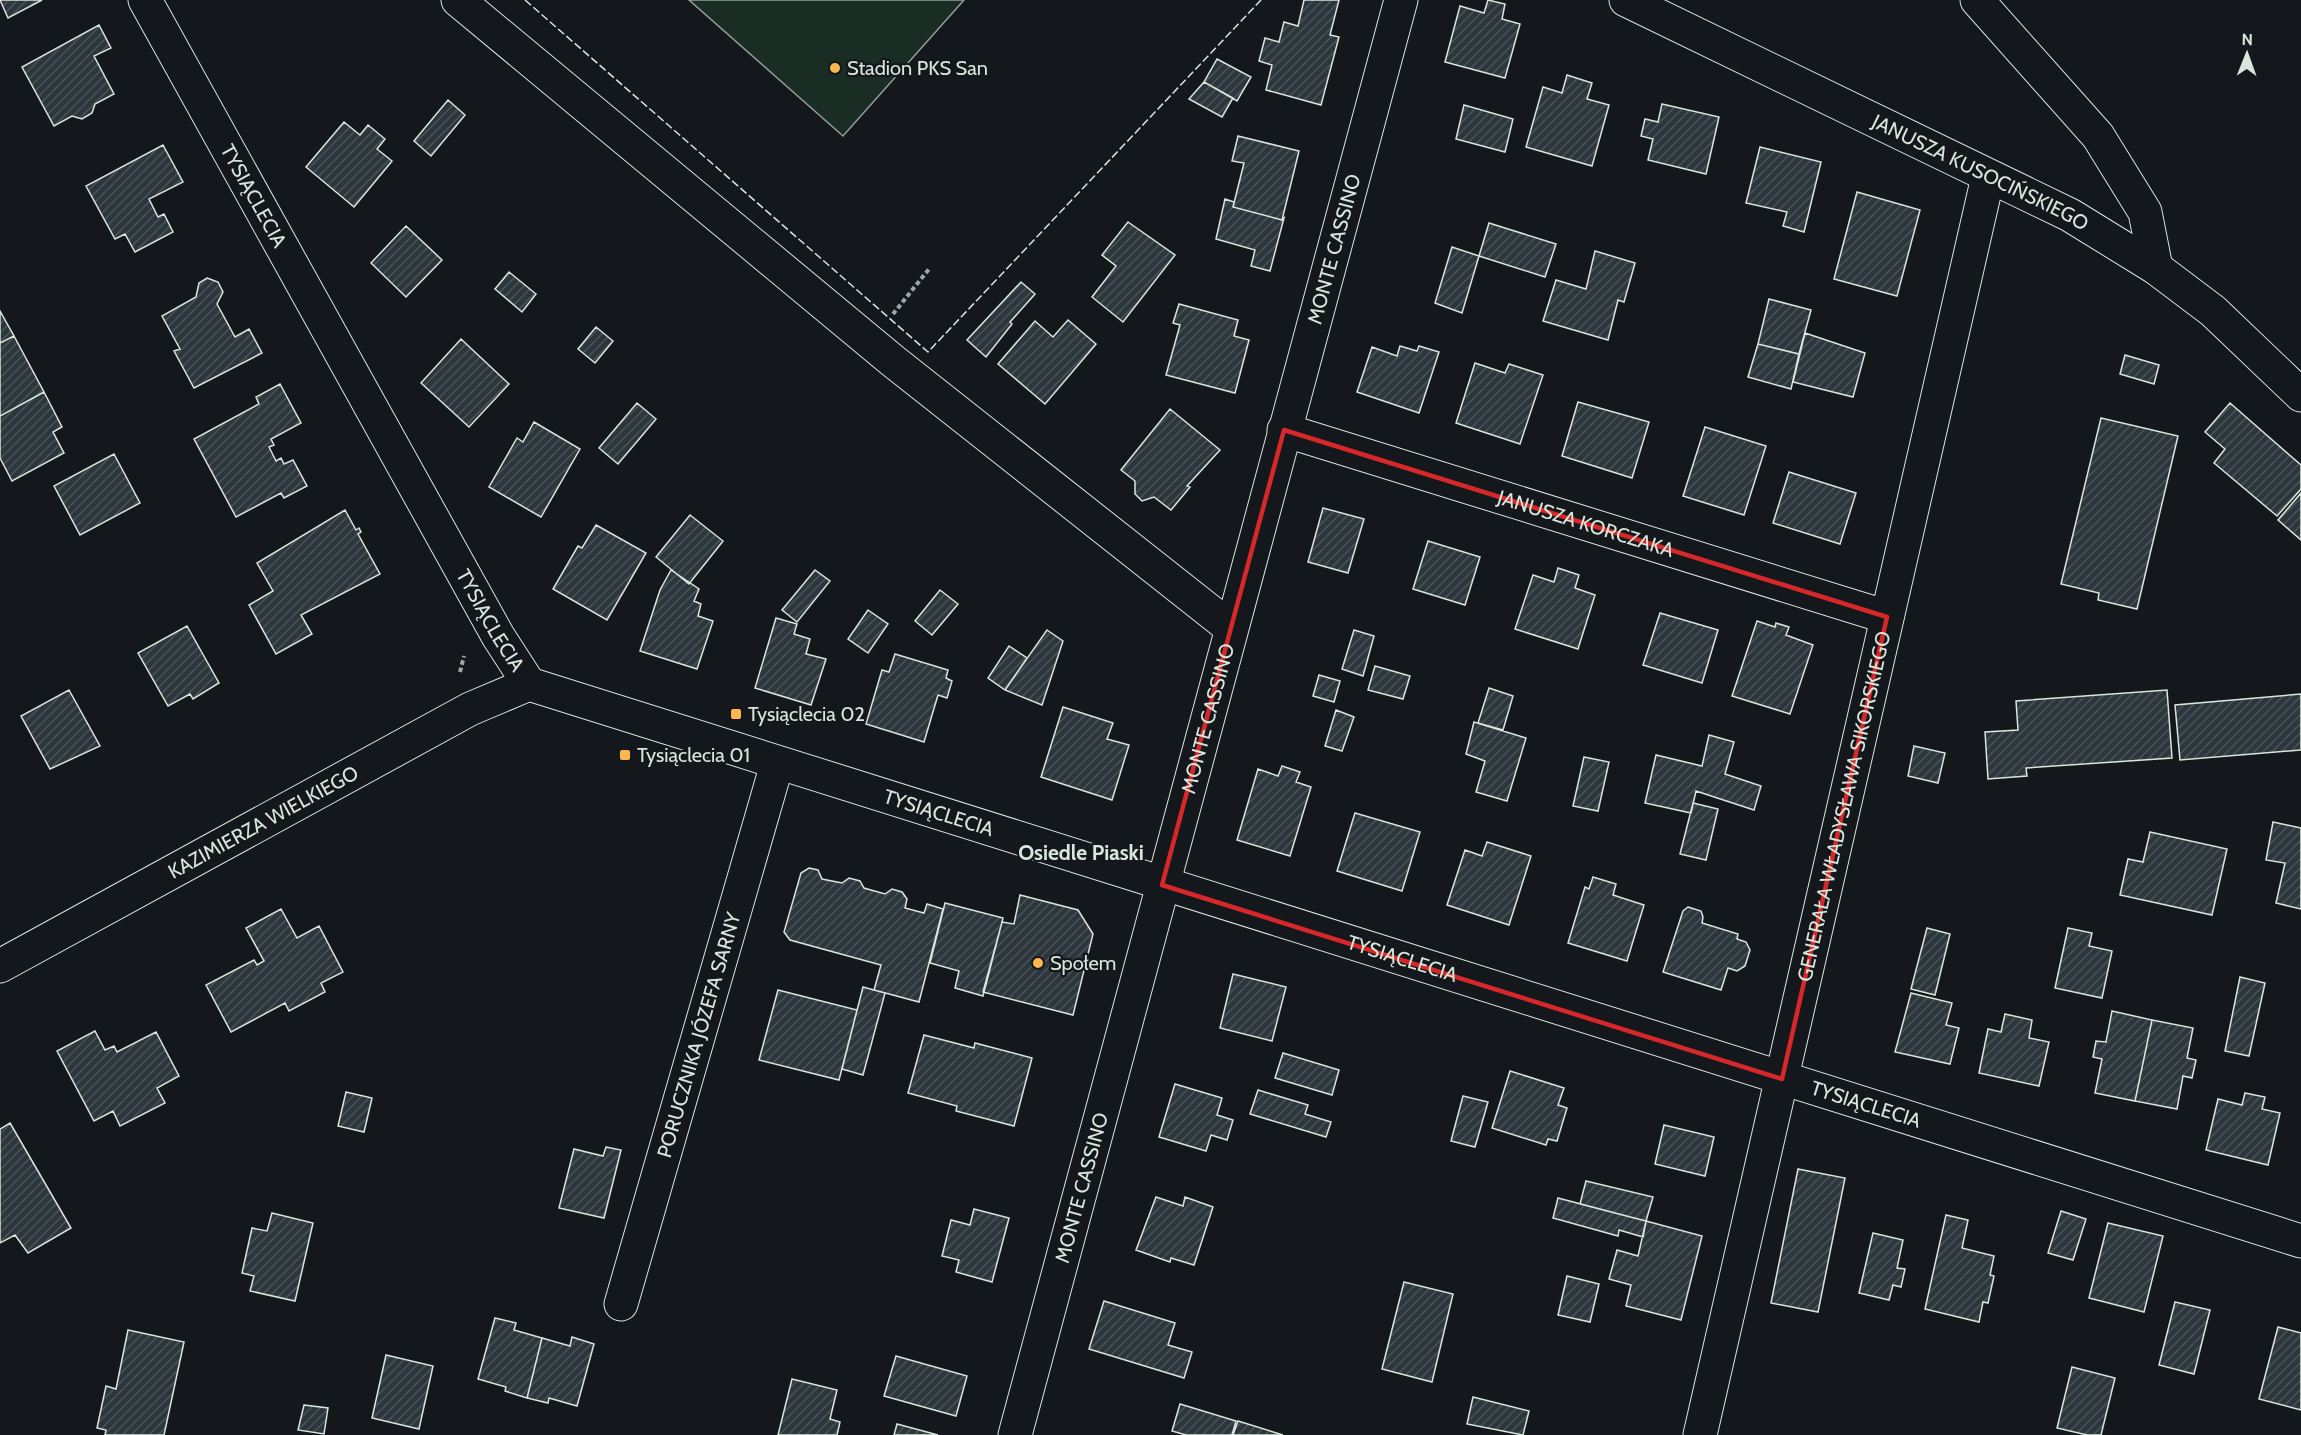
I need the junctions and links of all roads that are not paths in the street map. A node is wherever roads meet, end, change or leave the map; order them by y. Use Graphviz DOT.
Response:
graph roads {
  1 [pos="145,0"];
  2 [pos="458,0"];
  3 [pos="1401,0"];
  4 [pos="1626,0"];
  5 [pos="1977,0"];
  6 [pos="1988,177"];
  7 [pos="2156,268"];
  8 [pos="2301,395"];
  9 [pos="1284,430"];
  10 [pos="1887,617"];
  11 [pos="1231,628"];
  12 [pos="529,684"];
  13 [pos="777,764"];
  14 [pos="1162,885"];
  15 [pos="0,966"];
  16 [pos="1782,1079"];
  17 [pos="2301,1241"];
  18 [pos="621,1304"];
  19 [pos="1015,1435"];
  20 [pos="1700,1435"];
  1 -- 12 [label="street, TYSIĄCLECIA"];
  2 -- 11 [label="street"];
  3 -- 9 [label="street, MONTE CASSINO"];
  4 -- 6 [label="street, JANUSZA KUSOCIŃSKIEGO"];
  5 -- 7 [label="street"];
  6 -- 7 [label="street, JANUSZA KUSOCIŃSKIEGO"];
  6 -- 10 [label="street, GENERAŁA WŁADYSŁAWA SIKORSKIEGO"];
  7 -- 8 [label="street, JANUSZA KUSOCIŃSKIEGO"];
  9 -- 10 [label="street, JANUSZA KORCZAKA"];
  9 -- 11 [label="street, MONTE CASSINO"];
  10 -- 16 [label="street, GENERAŁA WŁADYSŁAWA SIKORSKIEGO"];
  11 -- 14 [label="street, MONTE CASSINO"];
  12 -- 13 [label="street, TYSIĄCLECIA"];
  12 -- 15 [label="street, KAZIMIERZA WIELKIEGO"];
  13 -- 14 [label="street, TYSIĄCLECIA"];
  13 -- 18 [label="street, PORUCZNIKA JÓZEFA SARNY"];
  14 -- 16 [label="street, TYSIĄCLECIA"];
  14 -- 19 [label="street, MONTE CASSINO"];
  16 -- 17 [label="street, TYSIĄCLECIA"];
  16 -- 20 [label="street, GENERAŁA WŁADYSŁAWA SIKORSKIEGO"];
}
